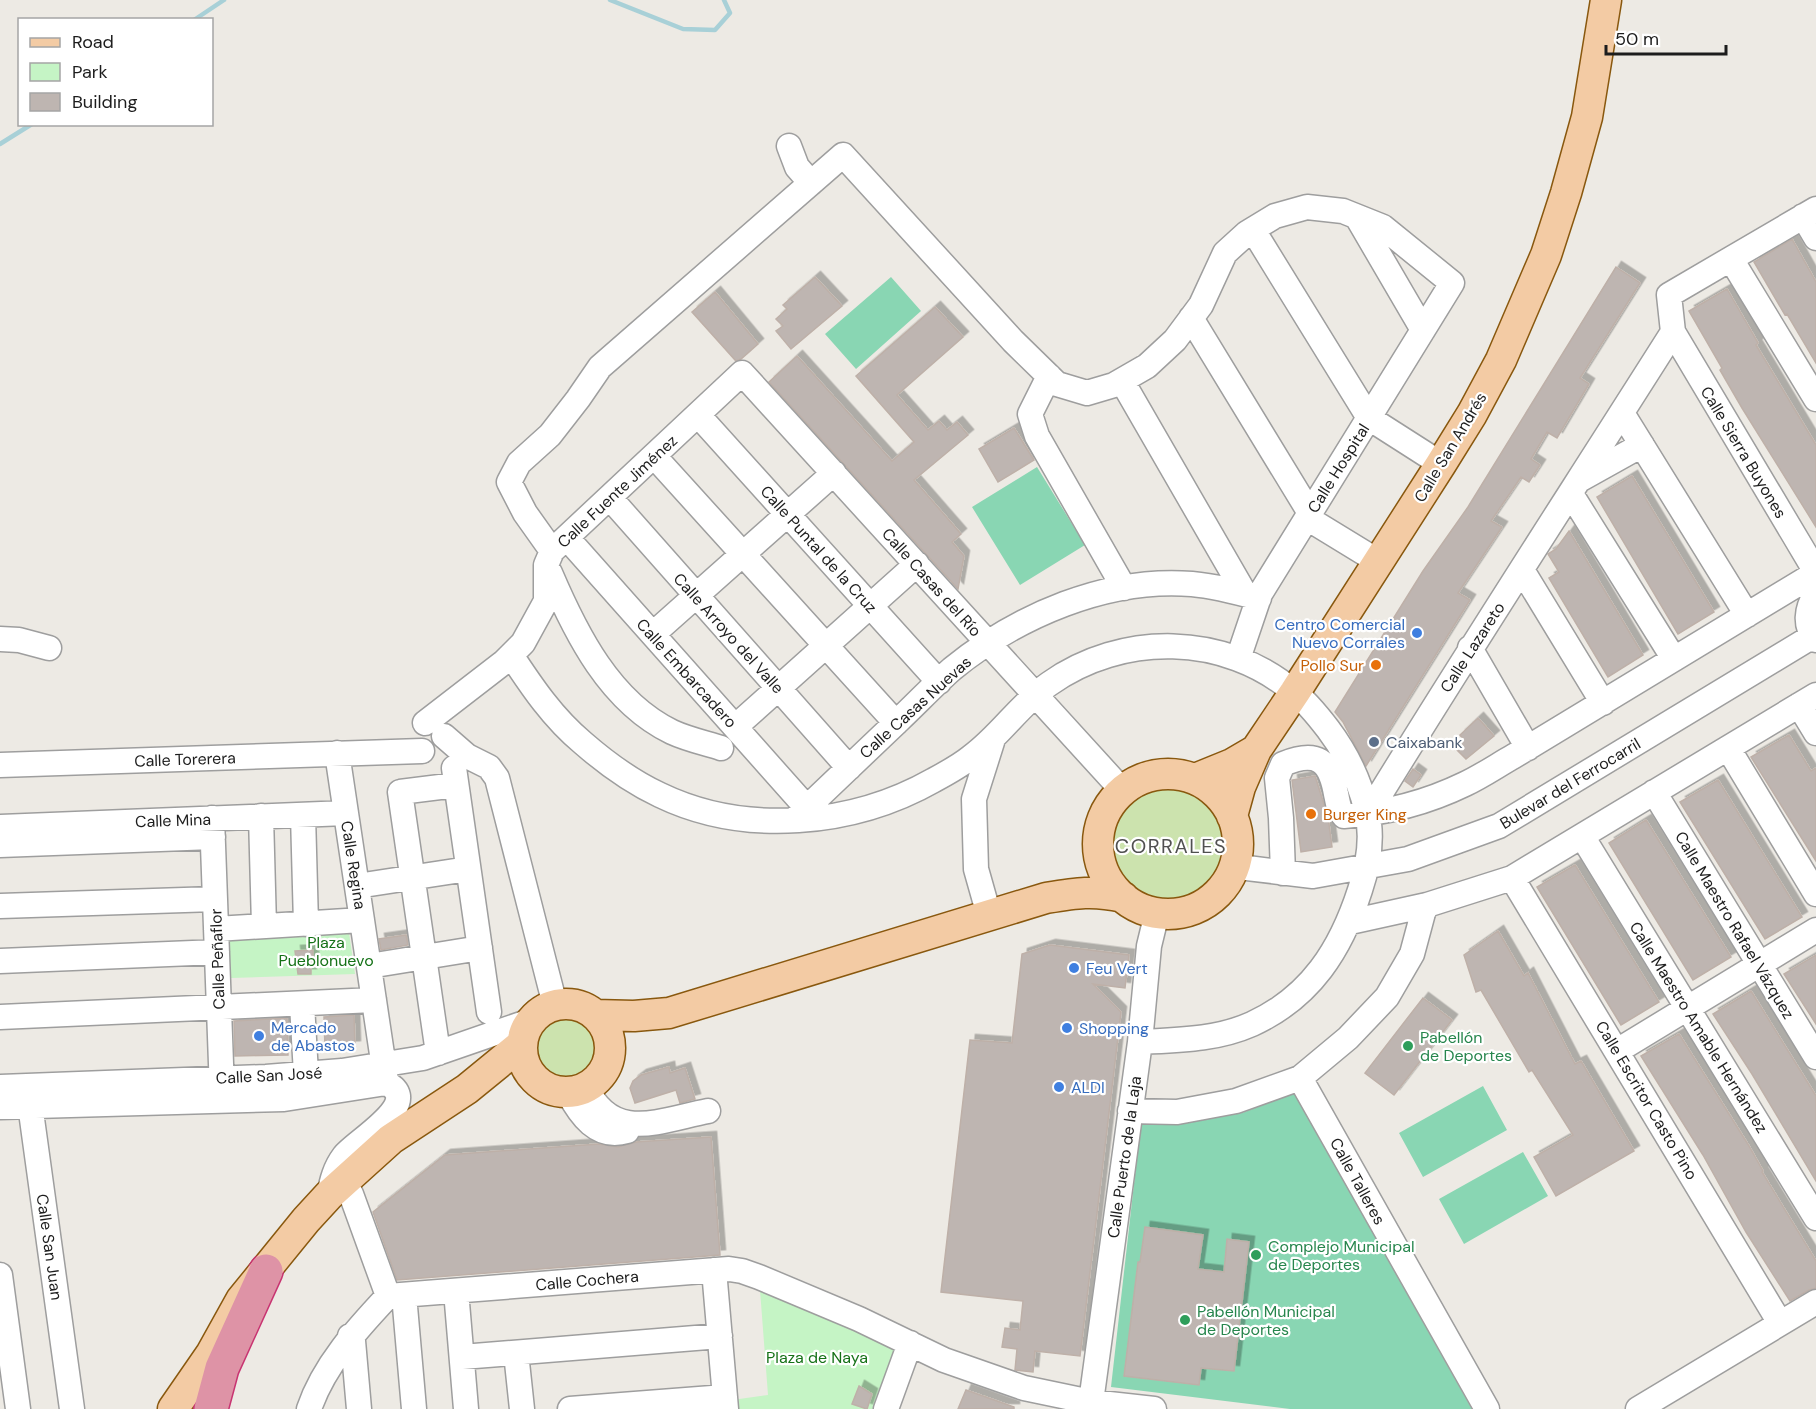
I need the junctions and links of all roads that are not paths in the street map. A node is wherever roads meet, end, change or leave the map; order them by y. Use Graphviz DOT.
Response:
graph roads {
  1 [pos="1606,0"];
  2 [pos="789,146"];
  3 [pos="811,183"];
  4 [pos="1809,213"];
  5 [pos="1357,217"];
  6 [pos="1253,230"];
  7 [pos="1816,238"];
  8 [pos="1731,259"];
  9 [pos="1191,318"];
  10 [pos="1423,330"];
  11 [pos="1673,332"];
  12 [pos="742,373"];
  13 [pos="1049,376"];
  14 [pos="1122,381"];
  15 [pos="1816,399"];
  16 [pos="1622,412"];
  17 [pos="698,415"];
  18 [pos="1369,418"];
  19 [pos="1642,445"];
  20 [pos="654,456"];
  21 [pos="1441,464"];
  22 [pos="834,474"];
  23 [pos="1575,488"];
  24 [pos="610,498"];
  25 [pos="788,514"];
  26 [pos="1309,515"];
  27 [pos="555,551"];
  28 [pos="742,554"];
  29 [pos="1379,562"];
  30 [pos="917,564"];
  31 [pos="1522,570"];
  32 [pos="1816,573"];
  33 [pos="1124,588"];
  34 [pos="1816,594"];
  35 [pos="696,596"];
  36 [pos="1252,596"];
  37 [pos="870,606"];
  38 [pos="1747,615"];
  39 [pos="653,634"];
  40 [pos="1814,638"];
  41 [pos="0,639"];
  42 [pos="989,643"];
  43 [pos="826,646"];
  44 [pos="49,648"];
  45 [pos="1470,648"];
  46 [pos="511,655"];
  47 [pos="1238,659"];
  48 [pos="1674,659"];
  49 [pos="939,682"];
  50 [pos="778,688"];
  51 [pos="1295,692"];
  52 [pos="1036,696"];
  53 [pos="1808,700"];
  54 [pos="1603,703"];
  55 [pos="896,723"];
  56 [pos="735,727"];
  57 [pos="1816,733"];
  58 [pos="993,736"];
  59 [pos="438,742"];
  60 [pos="721,748"];
  61 [pos="1528,748"];
  62 [pos="1728,748"];
  63 [pos="1256,750"];
  64 [pos="337,753"];
  65 [pos="0,765"];
  66 [pos="849,768"];
  67 [pos="1195,779"];
  68 [pos="456,785"];
  69 [pos="1122,790"];
  70 [pos="1654,792"];
  71 [pos="346,813"];
  72 [pos="800,814"];
  73 [pos="1368,814"];
  74 [pos="303,815"];
  75 [pos="261,816"];
  76 [pos="1232,816"];
  77 [pos="0,826"];
  78 [pos="213,828"];
  79 [pos="1582,836"];
  80 [pos="0,845"];
  81 [pos="1098,846"];
  82 [pos="1235,864"];
  83 [pos="1367,867"];
  84 [pos="468,869"];
  85 [pos="1283,873"];
  86 [pos="413,877"];
  87 [pos="1512,878"];
  88 [pos="357,886"];
  89 [pos="1816,894"];
  90 [pos="1123,897"];
  91 [pos="215,898"];
  92 [pos="1046,898"];
  93 [pos="1427,905"];
  94 [pos="0,906"];
  95 [pos="1157,913"];
  96 [pos="989,915"];
  97 [pos="362,920"];
  98 [pos="1350,922"];
  99 [pos="306,924"];
  100 [pos="264,926"];
  101 [pos="1816,930"];
  102 [pos="216,940"];
  103 [pos="480,948"];
  104 [pos="424,957"];
  105 [pos="0,961"];
  106 [pos="1760,964"];
  107 [pos="369,966"];
  108 [pos="374,1000"];
  109 [pos="302,1004"];
  110 [pos="555,1005"];
  111 [pos="219,1008"];
  112 [pos="1687,1008"];
  113 [pos="489,1012"];
  114 [pos="669,1013"];
  115 [pos="595,1015"];
  116 [pos="0,1017"];
  117 [pos="526,1032"];
  118 [pos="1140,1042"];
  119 [pos="1617,1051"];
  120 [pos="438,1053"];
  121 [pos="1816,1057"];
  122 [pos="609,1058"];
  123 [pos="306,1074"];
  124 [pos="385,1074"];
  125 [pos="1300,1078"];
  126 [pos="539,1083"];
  127 [pos="0,1087"];
  128 [pos="221,1089"];
  129 [pos="467,1089"];
  130 [pos="577,1090"];
  131 [pos="29,1096"];
  132 [pos="0,1107"];
  133 [pos="708,1111"];
  134 [pos="1130,1111"];
  135 [pos="335,1189"];
  136 [pos="1816,1218"];
  137 [pos="714,1270"];
  138 [pos="266,1271"];
  139 [pos="0,1275"];
  140 [pos="456,1291"];
  141 [pos="396,1296"];
  142 [pos="1816,1302"];
  143 [pos="1780,1323"];
  144 [pos="350,1336"];
  145 [pos="720,1336"];
  146 [pos="910,1343"];
  147 [pos="211,1353"];
  148 [pos="516,1353"];
  149 [pos="462,1357"];
  150 [pos="1091,1402"];
  151 [pos="725,1403"];
  152 [pos="18,1409"];
  153 [pos="72,1409"];
  154 [pos="173,1409"];
  155 [pos="198,1409"];
  156 [pos="211,1409"];
  157 [pos="309,1409"];
  158 [pos="359,1409"];
  159 [pos="414,1409"];
  160 [pos="466,1409"];
  161 [pos="522,1409"];
  162 [pos="570,1409"];
  163 [pos="578,1409"];
  164 [pos="886,1409"];
  165 [pos="1154,1409"];
  166 [pos="1486,1409"];
  167 [pos="1638,1409"];
  1 -- 21 [label="main road, Calle San Andrés"];
  2 -- 3 [label="street"];
  3 -- 13 [label="street"];
  3 -- 27 [label="street"];
  4 -- 7 [label="street"];
  4 -- 8 [label="street"];
  5 -- 6 [label="street"];
  5 -- 10 [label="street"];
  5 -- 10 [label="street, Calle Hospital"];
  6 -- 9 [label="street"];
  6 -- 18 [label="street"];
  8 -- 11 [label="street"];
  8 -- 15 [label="street"];
  9 -- 14 [label="street"];
  9 -- 26 [label="street"];
  10 -- 18 [label="street, Calle Hospital"];
  11 -- 16 [label="street, Calle Lazareto"];
  11 -- 32 [label="street, Calle Sierra Buyones"];
  12 -- 17 [label="street, Calle Fuente Jiménez"];
  12 -- 22 [label="street, Calle Casas del Río"];
  13 -- 14 [label="street"];
  13 -- 33 [label="street"];
  14 -- 36 [label="street"];
  16 -- 19 [label="street"];
  16 -- 23 [label="street, Calle Lazareto"];
  17 -- 20 [label="street, Calle Fuente Jiménez"];
  17 -- 25 [label="street, Calle Puntal de la Cruz"];
  18 -- 21 [label="street"];
  18 -- 26 [label="street, Calle Hospital"];
  19 -- 23 [label="street, Calle Lazareto"];
  19 -- 38 [label="street"];
  20 -- 24 [label="street, Calle Fuente Jiménez"];
  20 -- 28 [label="street"];
  21 -- 29 [label="main road, Calle San Andrés"];
  22 -- 25 [label="street"];
  22 -- 30 [label="street, Calle Casas del Río"];
  23 -- 31 [label="street, Calle Lazareto"];
  23 -- 48 [label="street"];
  24 -- 27 [label="street, Calle Fuente Jiménez"];
  24 -- 35 [label="street, Calle Arroyo del Valle"];
  25 -- 28 [label="street"];
  25 -- 37 [label="street, Calle Puntal de la Cruz"];
  26 -- 29 [label="street"];
  26 -- 36 [label="street, Calle Hospital"];
  27 -- 39 [label="street, Calle Embarcadero"];
  27 -- 46 [label="street, Calle Fuente Jiménez"];
  27 -- 60 [label="street"];
  28 -- 35 [label="street"];
  28 -- 43 [label="street"];
  29 -- 51 [label="main road, Calle San Andrés"];
  30 -- 37 [label="street"];
  30 -- 42 [label="street, Calle Casas del Río"];
  31 -- 45 [label="street, Calle Lazareto"];
  31 -- 54 [label="street"];
  32 -- 38 [label="street"];
  33 -- 36 [label="street, Calle Casas Nuevas"];
  33 -- 42 [label="street, Calle Casas Nuevas"];
  34 -- 40 [label="street"];
  35 -- 39 [label="street"];
  35 -- 50 [label="street, Calle Arroyo del Valle"];
  36 -- 47 [label="street, Calle Hospital"];
  37 -- 43 [label="street"];
  37 -- 49 [label="street, Calle Puntal de la Cruz"];
  38 -- 48 [label="street"];
  39 -- 56 [label="street, Calle Embarcadero"];
  40 -- 83 [label="street, Bulevar del Ferrocarril"];
  41 -- 44 [label="street"];
  42 -- 49 [label="street, Calle Casas Nuevas"];
  42 -- 52 [label="street, Calle Casas del Río"];
  43 -- 50 [label="street"];
  43 -- 55 [label="street"];
  45 -- 61 [label="street"];
  45 -- 73 [label="street, Calle Lazareto"];
  46 -- 59 [label="street, Calle Fuente Jiménez"];
  46 -- 72 [label="street"];
  47 -- 51 [label="street"];
  47 -- 52 [label="street"];
  48 -- 54 [label="street"];
  49 -- 55 [label="street, Calle Casas Nuevas"];
  50 -- 56 [label="street"];
  50 -- 66 [label="street, Calle Arroyo del Valle"];
  51 -- 63 [label="main road, Calle San Andrés"];
  51 -- 73 [label="street"];
  52 -- 58 [label="street"];
  52 -- 69 [label="street, Calle Casas del Río"];
  53 -- 57 [label="street"];
  53 -- 62 [label="street"];
  54 -- 61 [label="street"];
  55 -- 66 [label="street, Calle Casas Nuevas"];
  56 -- 72 [label="street, Calle Embarcadero"];
  58 -- 72 [label="street"];
  58 -- 96 [label="street"];
  59 -- 64 [label="street, Calle Torerera"];
  59 -- 68 [label="street"];
  59 -- 110 [label="street"];
  61 -- 73 [label="street"];
  62 -- 70 [label="street"];
  62 -- 89 [label="street"];
  63 -- 67 [label="main road, Calle San Andrés"];
  63 -- 76 [label="main road, Calle San Andrés"];
  64 -- 65 [label="street, Calle Torerera"];
  64 -- 71 [label="street, Calle Regina"];
  66 -- 72 [label="street, Calle Casas Nuevas"];
  67 -- 69 [label="main road"];
  67 -- 76 [label="main road"];
  68 -- 84 [label="street"];
  68 -- 86 [label="street"];
  69 -- 81 [label="main road"];
  70 -- 79 [label="street"];
  70 -- 106 [label="street, Calle Maestro Rafael Vázquez"];
  71 -- 74 [label="street, Calle Mina"];
  71 -- 88 [label="street, Calle Regina"];
  73 -- 83 [label="street"];
  73 -- 85 [label="street"];
  74 -- 75 [label="street, Calle Mina"];
  74 -- 99 [label="street"];
  75 -- 78 [label="street, Calle Mina"];
  75 -- 100 [label="street"];
  76 -- 82 [label="main road"];
  77 -- 78 [label="street, Calle Mina"];
  78 -- 80 [label="street, Calle Mina"];
  78 -- 91 [label="street, Calle Peñaflor"];
  79 -- 87 [label="street"];
  79 -- 112 [label="street, Calle Maestro Amable Hernández"];
  81 -- 90 [label="main road"];
  81 -- 92 [label="main road"];
  82 -- 85 [label="street, Bulevar del Ferrocarril"];
  82 -- 95 [label="main road"];
  83 -- 85 [label="street, Bulevar del Ferrocarril"];
  83 -- 98 [label="street"];
  84 -- 86 [label="street"];
  84 -- 103 [label="street"];
  86 -- 88 [label="street"];
  86 -- 104 [label="street"];
  87 -- 93 [label="street"];
  87 -- 119 [label="street, Calle Escritor Casto Pino"];
  88 -- 97 [label="street, Calle Regina"];
  90 -- 92 [label="main road"];
  90 -- 95 [label="main road"];
  91 -- 94 [label="street"];
  91 -- 102 [label="street, Calle Peñaflor"];
  92 -- 96 [label="main road"];
  93 -- 98 [label="street"];
  93 -- 125 [label="street"];
  95 -- 118 [label="street, Calle Puerto de la Laja"];
  96 -- 114 [label="main road"];
  97 -- 99 [label="street"];
  97 -- 107 [label="street, Calle Regina"];
  98 -- 118 [label="street"];
  99 -- 100 [label="street"];
  100 -- 102 [label="street"];
  101 -- 106 [label="street"];
  102 -- 105 [label="street"];
  102 -- 111 [label="street, Calle Peñaflor"];
  103 -- 104 [label="street"];
  103 -- 113 [label="street"];
  104 -- 107 [label="street"];
  104 -- 120 [label="street"];
  106 -- 112 [label="street"];
  106 -- 121 [label="street, Calle Maestro Rafael Vázquez"];
  107 -- 108 [label="street, Calle Regina"];
  108 -- 109 [label="street"];
  108 -- 124 [label="street, Calle Regina"];
  109 -- 111 [label="street"];
  109 -- 123 [label="street"];
  110 -- 115 [label="main road"];
  110 -- 117 [label="main road"];
  111 -- 116 [label="street"];
  111 -- 128 [label="street, Calle Peñaflor"];
  112 -- 119 [label="street"];
  112 -- 136 [label="street, Calle Maestro Amable Hernández"];
  114 -- 115 [label="main road"];
  114 -- 122 [label="main road"];
  115 -- 122 [label="main road"];
  117 -- 120 [label="street, Calle San José"];
  117 -- 126 [label="main road"];
  117 -- 129 [label="main road"];
  118 -- 134 [label="street, Calle Puerto de la Laja"];
  119 -- 143 [label="street, Calle Escritor Casto Pino"];
  120 -- 124 [label="street, Calle San José"];
  122 -- 130 [label="main road"];
  123 -- 124 [label="street, Calle San José"];
  123 -- 128 [label="street, Calle San José"];
  124 -- 128 [label="street, Calle San José"];
  124 -- 135 [label="street, Calle Regina"];
  125 -- 134 [label="street"];
  125 -- 166 [label="street, Calle Talleres"];
  126 -- 129 [label="main road"];
  126 -- 130 [label="main road"];
  127 -- 131 [label="street, Calle San José"];
  128 -- 131 [label="street, Calle San José"];
  129 -- 135 [label="main road"];
  130 -- 133 [label="street"];
  131 -- 132 [label="street, Calle San José"];
  131 -- 153 [label="street, Calle San Juan"];
  134 -- 150 [label="street, Calle Puerto de la Laja"];
  135 -- 138 [label="main road"];
  135 -- 141 [label="street"];
  137 -- 140 [label="street, Calle Cochera"];
  137 -- 145 [label="street"];
  137 -- 146 [label="street, Calle Cochera"];
  138 -- 147 [label="main road"];
  138 -- 156 [label="highway"];
  139 -- 152 [label="street"];
  140 -- 141 [label="street, Calle Cochera"];
  140 -- 149 [label="street"];
  141 -- 144 [label="street"];
  141 -- 159 [label="street"];
  142 -- 143 [label="street"];
  143 -- 167 [label="street"];
  144 -- 157 [label="street"];
  144 -- 158 [label="street"];
  145 -- 148 [label="street"];
  145 -- 151 [label="street"];
  146 -- 150 [label="street, Calle Cochera"];
  146 -- 164 [label="street"];
  147 -- 154 [label="main road"];
  147 -- 155 [label="main road"];
  148 -- 149 [label="street"];
  148 -- 161 [label="street"];
  149 -- 160 [label="street"];
  150 -- 165 [label="street, Calle Cochera"];
  151 -- 163 [label="street"];
  162 -- 163 [label="street"];
}
